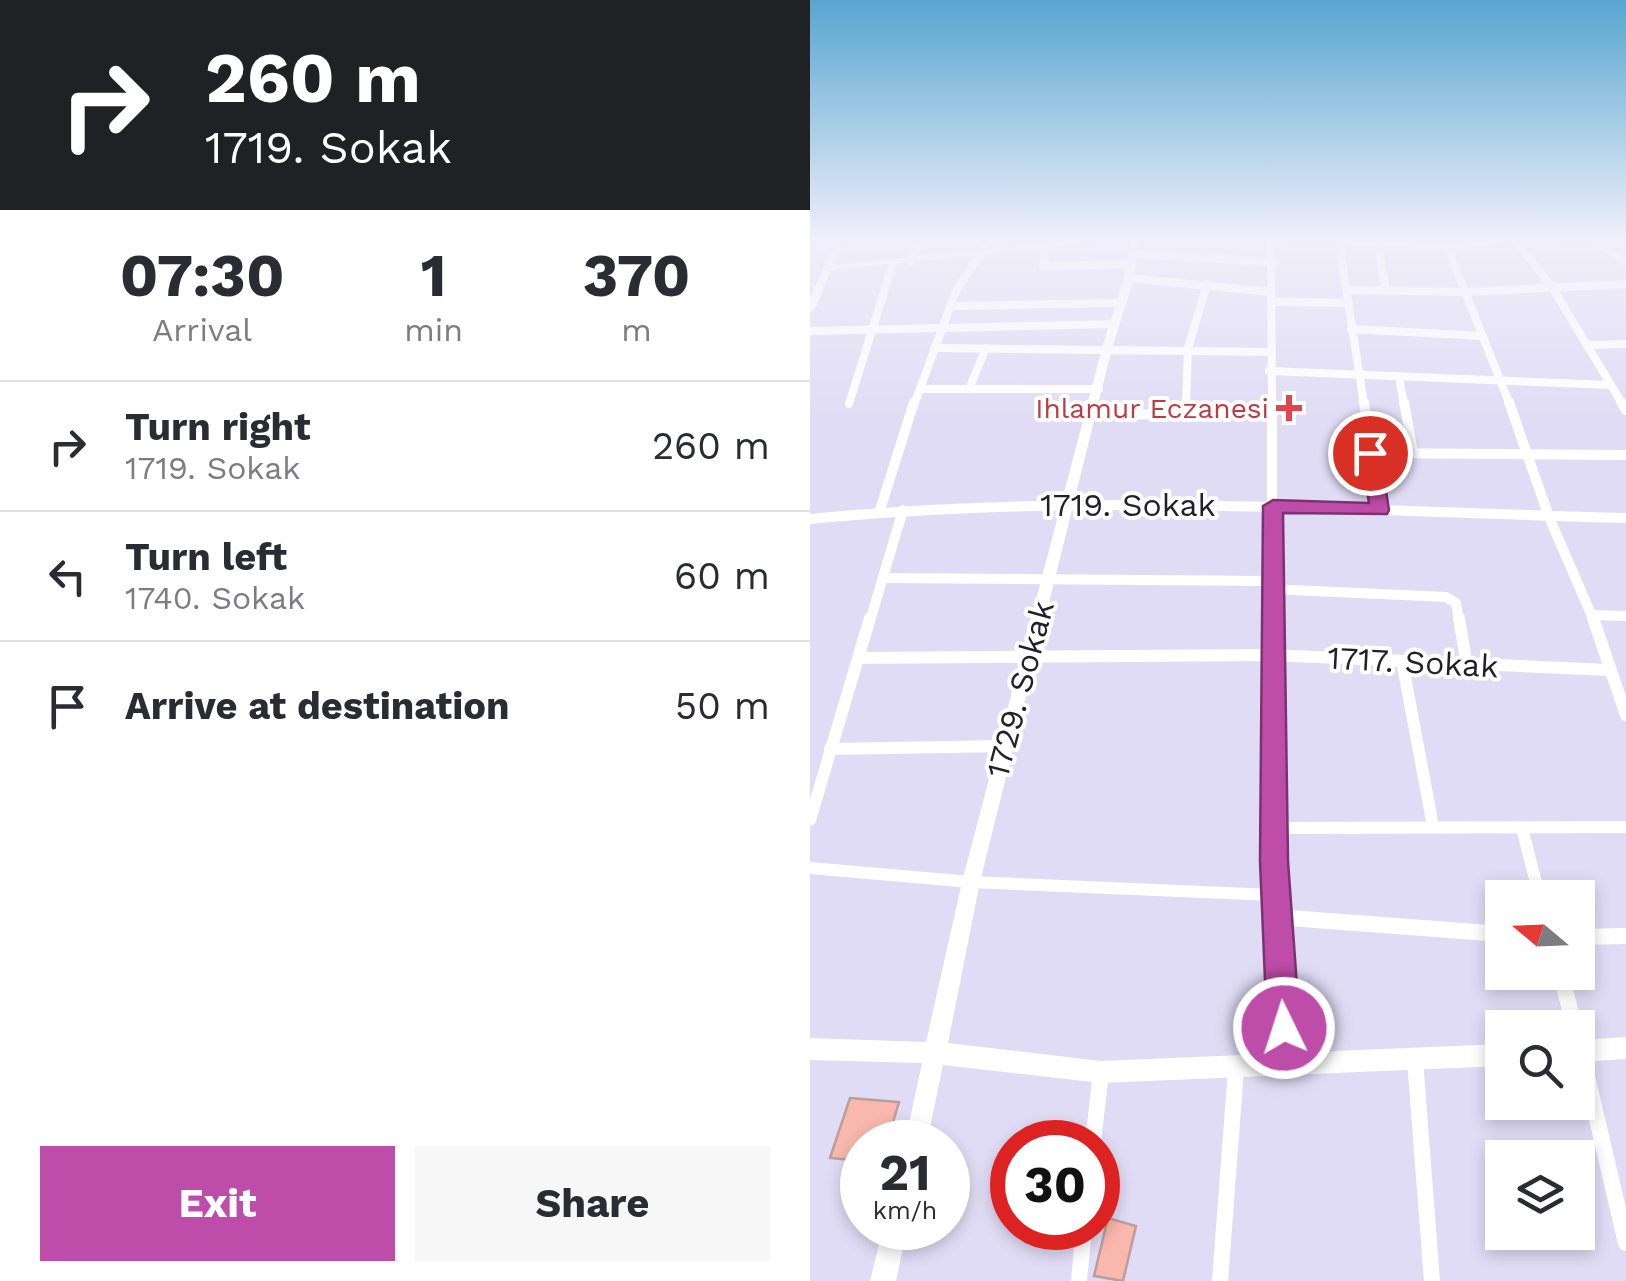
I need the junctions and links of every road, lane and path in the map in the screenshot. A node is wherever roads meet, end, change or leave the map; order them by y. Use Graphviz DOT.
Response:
graph roads {
  1 [pos="881,300"];
  2 [pos="955,300"];
  3 [pos="1121,300"];
  4 [pos="1202,300"];
  5 [pos="1271,300"];
  6 [pos="1307,300"];
  7 [pos="1349,300"];
  8 [pos="1469,300"];
  9 [pos="1559,300"];
  10 [pos="1349,303"];
  11 [pos="1120,304"];
  12 [pos="952,306"];
  13 [pos="1114,324"];
  14 [pos="943,326"];
  15 [pos="871,328"];
  16 [pos="1352,329"];
  17 [pos="810,331"];
  18 [pos="1482,336"];
  19 [pos="1626,344"];
  20 [pos="1586,345"];
  21 [pos="934,348"];
  22 [pos="986,348"];
  23 [pos="1107,348"];
  24 [pos="1188,348"];
  25 [pos="1271,352"];
  26 [pos="1269,371"];
  27 [pos="1359,375"];
  28 [pos="1399,378"];
  29 [pos="1502,382"];
  30 [pos="1609,385"];
  31 [pos="921,389"];
  32 [pos="969,389"];
  33 [pos="1099,389"];
  34 [pos="1621,396"];
  35 [pos="849,404"];
  36 [pos="1626,410"];
  37 [pos="1271,413"];
  38 [pos="1186,414"];
  39 [pos="1093,415"];
  40 [pos="1370,453"];
  41 [pos="1413,453"];
  42 [pos="1524,455"];
  43 [pos="1626,455"];
  44 [pos="1069,503"];
  45 [pos="1273,506"];
  46 [pos="880,510"];
  47 [pos="904,510"];
  48 [pos="1380,510"];
  49 [pos="1549,517"];
  50 [pos="1626,518"];
  51 [pos="810,519"];
  52 [pos="1049,577"];
  53 [pos="882,578"];
  54 [pos="1270,585"];
  55 [pos="1592,615"];
  56 [pos="1626,616"];
  57 [pos="1028,655"];
  58 [pos="1270,655"];
  59 [pos="858,658"];
  60 [pos="1402,661"];
  61 [pos="1467,666"];
  62 [pos="1608,670"];
  63 [pos="1626,714"];
  64 [pos="1004,746"];
  65 [pos="830,749"];
  66 [pos="810,820"];
  67 [pos="1434,826"];
  68 [pos="1626,827"];
  69 [pos="1273,828"];
  70 [pos="1522,828"];
  71 [pos="810,868"];
  72 [pos="1535,880"];
  73 [pos="971,882"];
  74 [pos="1274,895"];
  75 [pos="1276,917"];
  76 [pos="1485,933"];
  77 [pos="1626,936"];
  78 [pos="1595,937"];
  79 [pos="1595,1047"];
  80 [pos="1626,1048"];
  81 [pos="810,1049"];
  82 [pos="937,1052"];
  83 [pos="1485,1056"];
  84 [pos="1415,1060"];
  85 [pos="1286,1066"];
  86 [pos="1236,1069"];
  87 [pos="1101,1072"];
  88 [pos="1595,1113"];
  89 [pos="921,1120"];
  90 [pos="1096,1120"];
  91 [pos="1626,1242"];
  92 [pos="890,1250"];
  93 [pos="1082,1250"];
  94 [pos="882,1281"];
  95 [pos="1078,1281"];
  96 [pos="1220,1281"];
  97 [pos="1432,1281"];
  1 -- 15 [label="street"];
  2 -- 12 [label="street"];
  3 -- 11 [label="street, 1729. Sokak"];
  4 -- 24 [label="street"];
  5 -- 25 [label="street"];
  6 -- 10 [label="street"];
  7 -- 10 [label="street"];
  8 -- 18 [label="street"];
  9 -- 20 [label="street"];
  10 -- 16 [label="street"];
  11 -- 12 [label="street"];
  11 -- 13 [label="street, 1729. Sokak"];
  12 -- 14 [label="street"];
  13 -- 14 [label="street"];
  13 -- 23 [label="street, 1729. Sokak"];
  14 -- 15 [label="street"];
  14 -- 21 [label="street"];
  15 -- 17 [label="street"];
  15 -- 35 [label="street"];
  16 -- 18 [label="street"];
  16 -- 27 [label="street"];
  18 -- 29 [label="street"];
  19 -- 20 [label="street"];
  20 -- 30 [label="street"];
  21 -- 22 [label="street"];
  21 -- 31 [label="street"];
  22 -- 23 [label="street"];
  22 -- 32 [label="street"];
  23 -- 24 [label="street"];
  23 -- 33 [label="street, 1729. Sokak"];
  24 -- 25 [label="street"];
  24 -- 38 [label="street"];
  25 -- 26 [label="street"];
  26 -- 27 [label="street"];
  26 -- 37 [label="street"];
  27 -- 28 [label="street"];
  27 -- 40 [label="street"];
  28 -- 29 [label="street"];
  28 -- 41 [label="street"];
  29 -- 30 [label="street"];
  29 -- 42 [label="street"];
  30 -- 34 [label="street"];
  31 -- 32 [label="street"];
  31 -- 46 [label="street"];
  32 -- 33 [label="street"];
  33 -- 39 [label="street, 1729. Sokak"];
  34 -- 36 [label="street"];
  37 -- 38 [label="street"];
  37 -- 45 [label="street"];
  38 -- 39 [label="street"];
  39 -- 44 [label="street, 1729. Sokak"];
  40 -- 41 [label="street"];
  40 -- 48 [label="street"];
  41 -- 42 [label="street"];
  42 -- 43 [label="street"];
  42 -- 49 [label="street"];
  44 -- 45 [label="street, 1719. Sokak"];
  44 -- 47 [label="street, 1719. Sokak"];
  44 -- 52 [label="street, 1729. Sokak"];
  45 -- 48 [label="street, 1719. Sokak"];
  45 -- 54 [label="street"];
  46 -- 47 [label="street, 1719. Sokak"];
  46 -- 51 [label="street, 1719. Sokak"];
  47 -- 53 [label="street"];
  48 -- 49 [label="street, 1719. Sokak"];
  49 -- 50 [label="street, 1719. Sokak"];
  49 -- 55 [label="street"];
  52 -- 53 [label="street"];
  52 -- 54 [label="street"];
  52 -- 57 [label="street, 1729. Sokak"];
  53 -- 59 [label="street"];
  54 -- 58 [label="street"];
  54 -- 61 [label="street"];
  55 -- 56 [label="street"];
  55 -- 62 [label="street"];
  57 -- 58 [label="street, 1717. Sokak"];
  57 -- 59 [label="street, 1717. Sokak"];
  57 -- 64 [label="street, 1729. Sokak"];
  58 -- 60 [label="street, 1717. Sokak"];
  58 -- 69 [label="street"];
  59 -- 65 [label="street"];
  60 -- 61 [label="street, 1717. Sokak"];
  60 -- 67 [label="street"];
  61 -- 62 [label="street, 1717. Sokak"];
  62 -- 63 [label="street"];
  64 -- 65 [label="street"];
  64 -- 73 [label="street, 1729. Sokak"];
  65 -- 66 [label="street"];
  67 -- 69 [label="street"];
  67 -- 70 [label="street"];
  68 -- 70 [label="street"];
  69 -- 74 [label="street"];
  70 -- 72 [label="street"];
  71 -- 73 [label="street"];
  73 -- 74 [label="street"];
  73 -- 82 [label="street, 1729. Sokak"];
  74 -- 75 [label="street"];
  75 -- 76 [label="street"];
  75 -- 85 [label="street"];
  77 -- 78 [label="street"];
  79 -- 80 [label="street"];
  81 -- 82 [label="street"];
  82 -- 87 [label="street"];
  82 -- 89 [label="street, 1729. Sokak"];
  83 -- 84 [label="street"];
  84 -- 85 [label="street"];
  84 -- 97 [label="street"];
  85 -- 86 [label="street"];
  86 -- 87 [label="street"];
  86 -- 96 [label="street"];
  87 -- 90 [label="street"];
  88 -- 91 [label="street"];
  92 -- 94 [label="street"];
  93 -- 95 [label="street"];
}
